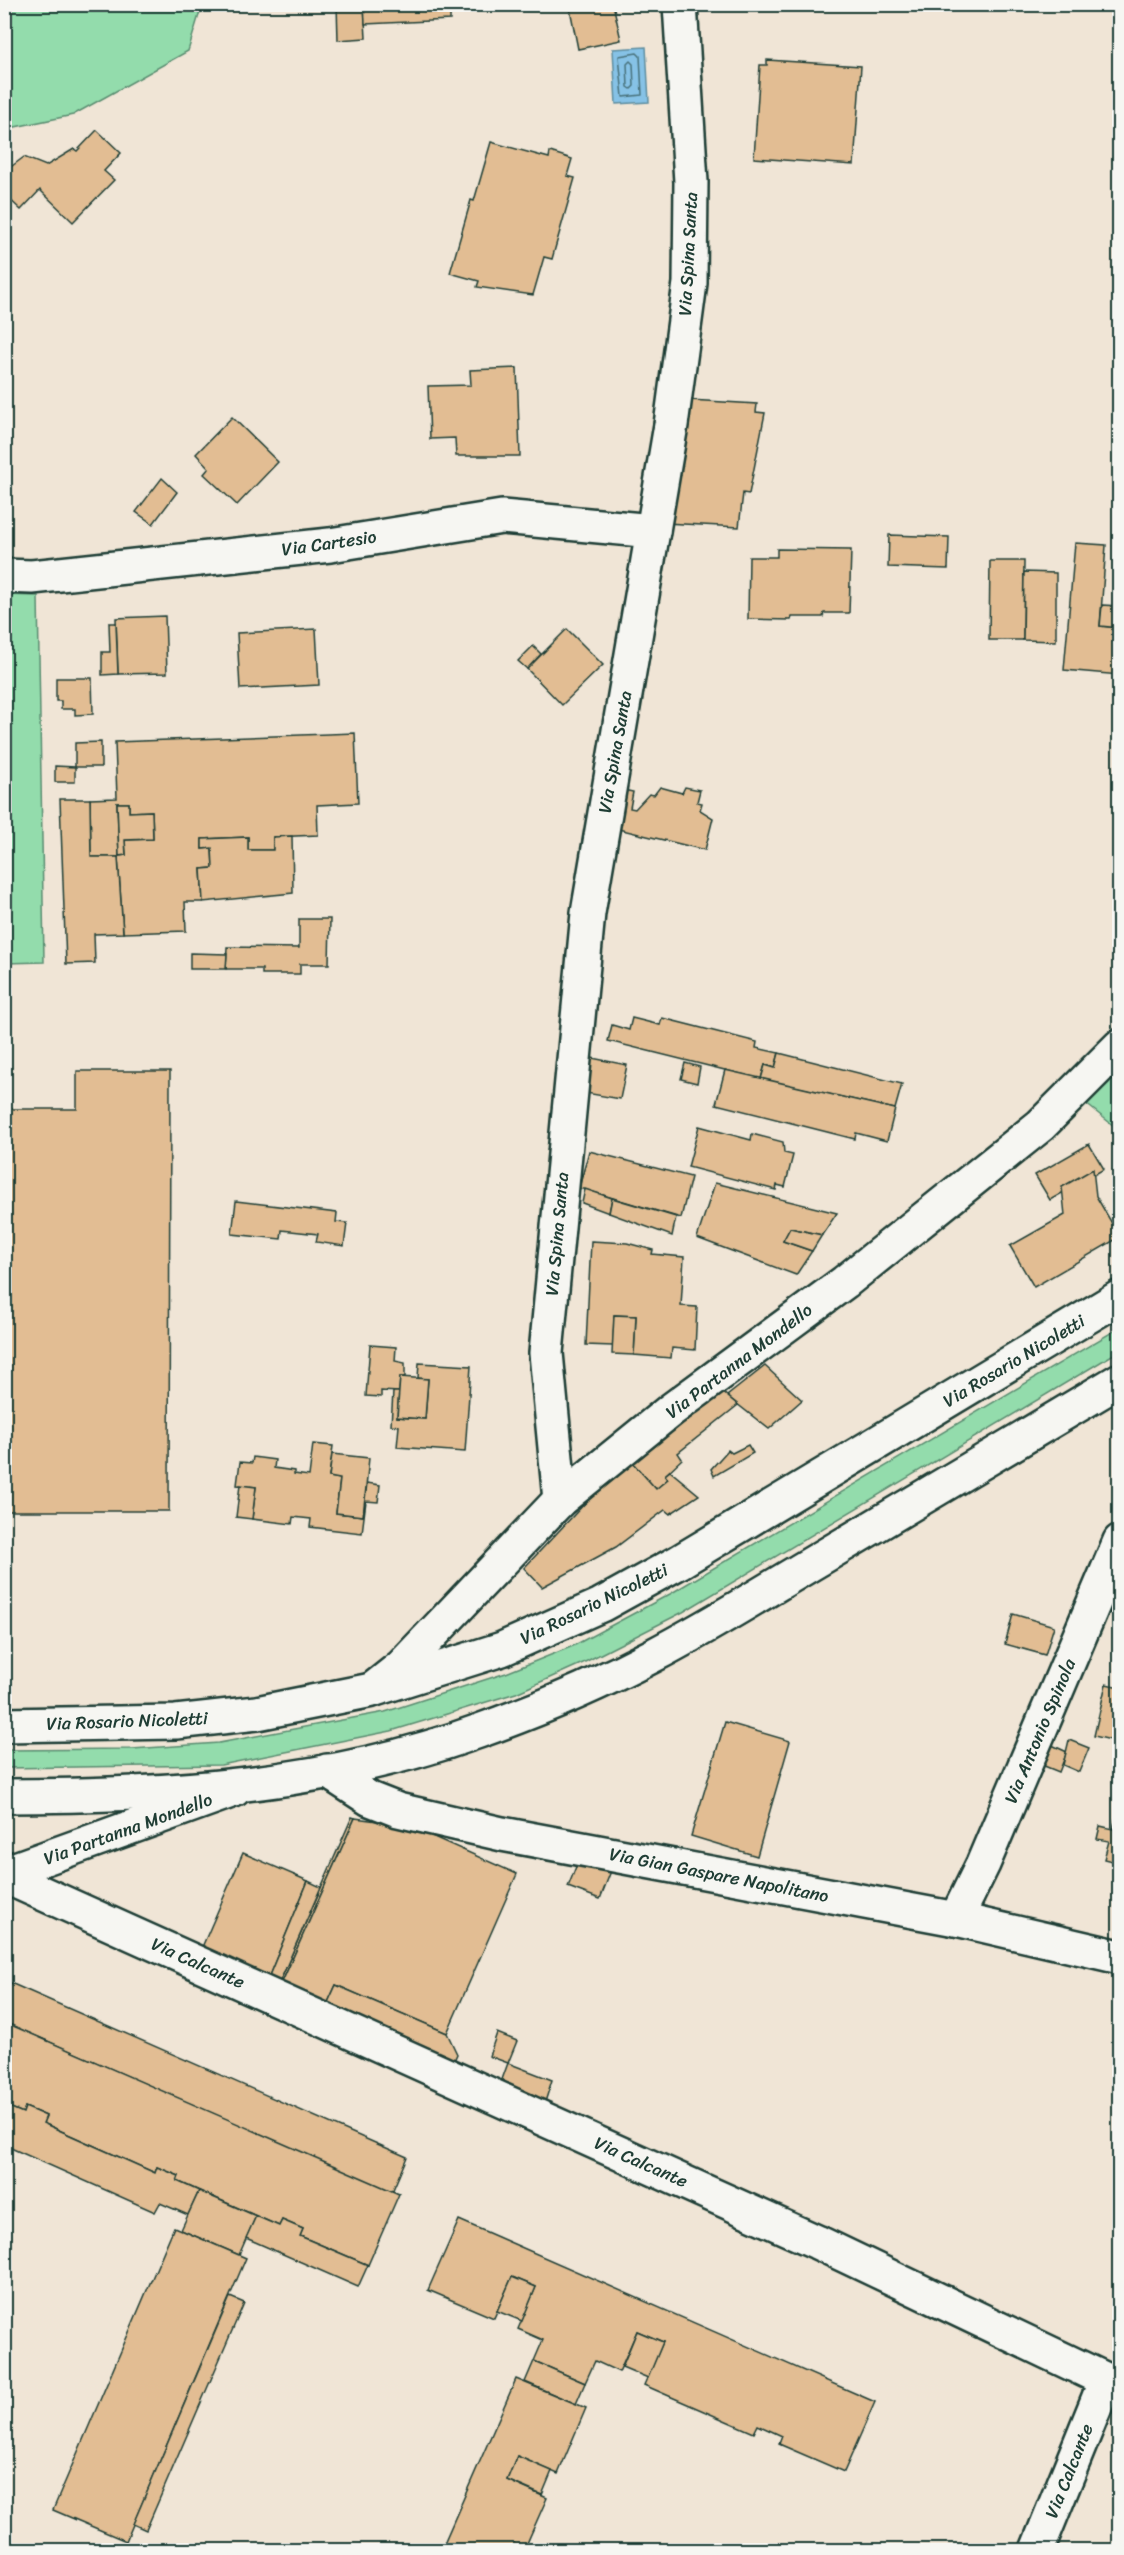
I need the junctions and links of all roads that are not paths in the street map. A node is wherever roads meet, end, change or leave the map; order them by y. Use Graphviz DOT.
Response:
graph roads {
  1 [pos="680,4"];
  2 [pos="653,531"];
  3 [pos="4,576"];
  4 [pos="1119,1046"];
  5 [pos="1119,1297"];
  6 [pos="1119,1380"];
  7 [pos="560,1500"];
  8 [pos="1119,1541"];
  9 [pos="372,1690"];
  10 [pos="4,1725"];
  11 [pos="327,1771"];
  12 [pos="251,1784"];
  13 [pos="4,1796"];
  14 [pos="4,1874"];
  15 [pos="956,1919"];
  16 [pos="1119,1957"];
  17 [pos="1037,2550"];
  1 -- 2 [label="street, Via Spina Santa"];
  2 -- 3 [label="street, Via Cartesio"];
  2 -- 7 [label="street, Via Spina Santa"];
  4 -- 7 [label="street, Via Partanna Mondello"];
  5 -- 9 [label="street, Via Rosario Nicoletti"];
  6 -- 11 [label="street"];
  7 -- 9 [label="street, Via Partanna Mondello"];
  8 -- 15 [label="street, Via Antonio Spinola"];
  9 -- 10 [label="street, Via Rosario Nicoletti"];
  11 -- 12 [label="street"];
  11 -- 15 [label="street, Via Gian Gaspare Napolitano"];
  12 -- 13 [label="street"];
  12 -- 14 [label="street, Via Partanna Mondello"];
  14 -- 17 [label="street, Via Calcante"];
  15 -- 16 [label="street, Via Gian Gaspare Napolitano"];
}
